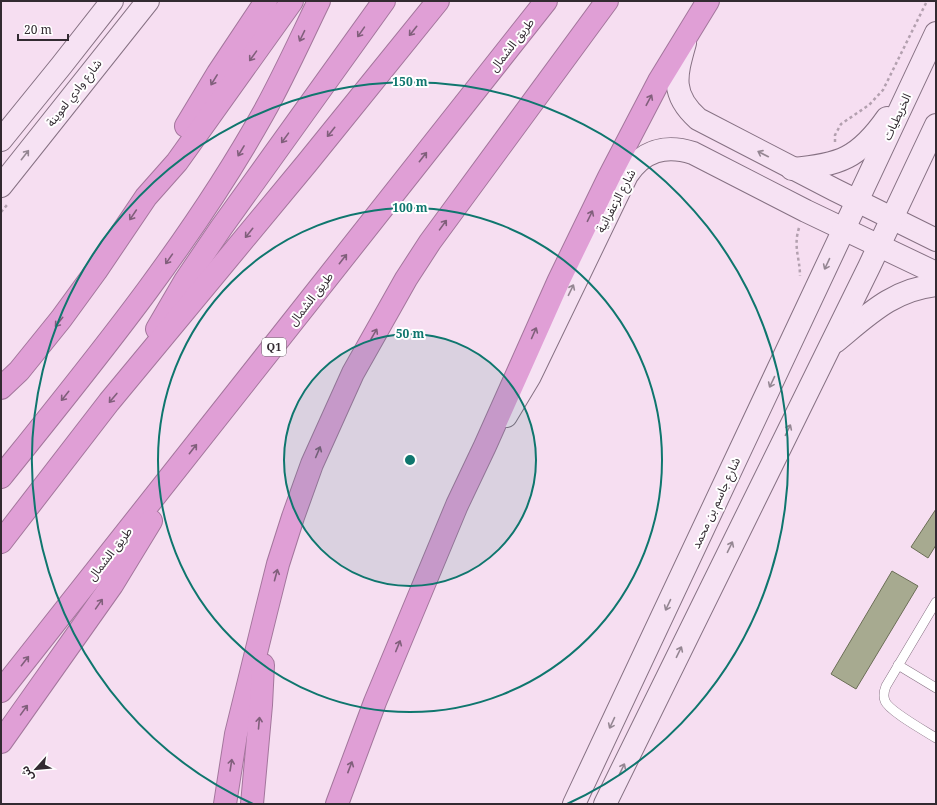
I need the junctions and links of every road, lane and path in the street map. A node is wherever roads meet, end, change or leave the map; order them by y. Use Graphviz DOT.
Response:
graph roads {
  1 [pos="112,1"];
  2 [pos="148,1"];
  3 [pos="266,1"];
  4 [pos="292,1"];
  5 [pos="319,1"];
  6 [pos="384,1"];
  7 [pos="438,1"];
  8 [pos="546,1"];
  9 [pos="607,1"];
  10 [pos="708,1"];
  11 [pos="926,1"];
  12 [pos="936,33"];
  13 [pos="687,36"];
  14 [pos="917,74"];
  15 [pos="936,127"];
  16 [pos="1,140"];
  17 [pos="839,161"];
  18 [pos="792,169"];
  19 [pos="1,186"];
  20 [pos="146,197"];
  21 [pos="857,201"];
  22 [pos="892,218"];
  23 [pos="844,229"];
  24 [pos="936,240"];
  25 [pos="879,246"];
  26 [pos="936,273"];
  27 [pos="936,285"];
  28 [pos="830,346"];
  29 [pos="135,372"];
  30 [pos="1,388"];
  31 [pos="485,446"];
  32 [pos="177,470"];
  33 [pos="1,477"];
  34 [pos="1,542"];
  35 [pos="936,602"];
  36 [pos="266,612"];
  37 [pos="898,666"];
  38 [pos="936,688"];
  39 [pos="1,691"];
  40 [pos="936,738"];
  41 [pos="1,742"];
  42 [pos="225,804"];
  43 [pos="252,804"];
  44 [pos="337,804"];
  45 [pos="574,804"];
  46 [pos="605,804"];
  1 -- 16 [label="main road"];
  19 -- 2 [label="main road, شارع وادي لعوينة, one-way"];
  3 -- 20 [label="highway, one-way"];
  4 -- 20 [label="highway, one-way"];
  5 -- 33 [label="highway, one-way"];
  6 -- 29 [label="highway, one-way"];
  7 -- 29 [label="highway, one-way"];
  32 -- 8 [label="highway, طريق الشمال / Q1, one-way"];
  36 -- 9 [label="highway, one-way"];
  10 -- 13 [label="highway"];
  11 -- 17 [label="path"];
  12 -- 14 [label="main road, الخريطيات"];
  18 -- 13 [label="main road, one-way"];
  31 -- 13 [label="highway, one-way"];
  14 -- 17 [label="main road"];
  14 -- 21 [label="main road, الخريطيات"];
  15 -- 22 [label="main road"];
  17 -- 18 [label="main road"];
  18 -- 21 [label="main road"];
  20 -- 30 [label="highway, one-way"];
  21 -- 22 [label="main road"];
  21 -- 23 [label="main road, شارع جاسم بن محمد"];
  22 -- 24 [label="main road"];
  22 -- 25 [label="main road"];
  23 -- 25 [label="main road, شارع الزعفرانية"];
  31 -- 23 [label="main road, شارع الزعفرانية, one-way"];
  23 -- 45 [label="main road, شارع جاسم بن محمد, one-way"];
  25 -- 26 [label="main road, شارع الزعفرانية"];
  25 -- 28 [label="main road"];
  27 -- 28 [label="main road"];
  46 -- 28 [label="main road, one-way"];
  29 -- 34 [label="highway, one-way"];
  44 -- 31 [label="highway, one-way"];
  39 -- 32 [label="highway, طريق الشمال / Q1, one-way"];
  41 -- 32 [label="highway, one-way"];
  35 -- 37 [label="lane"];
  42 -- 36 [label="highway, one-way"];
  43 -- 36 [label="highway, one-way"];
  37 -- 38 [label="lane"];
  37 -- 40 [label="lane"];
}
